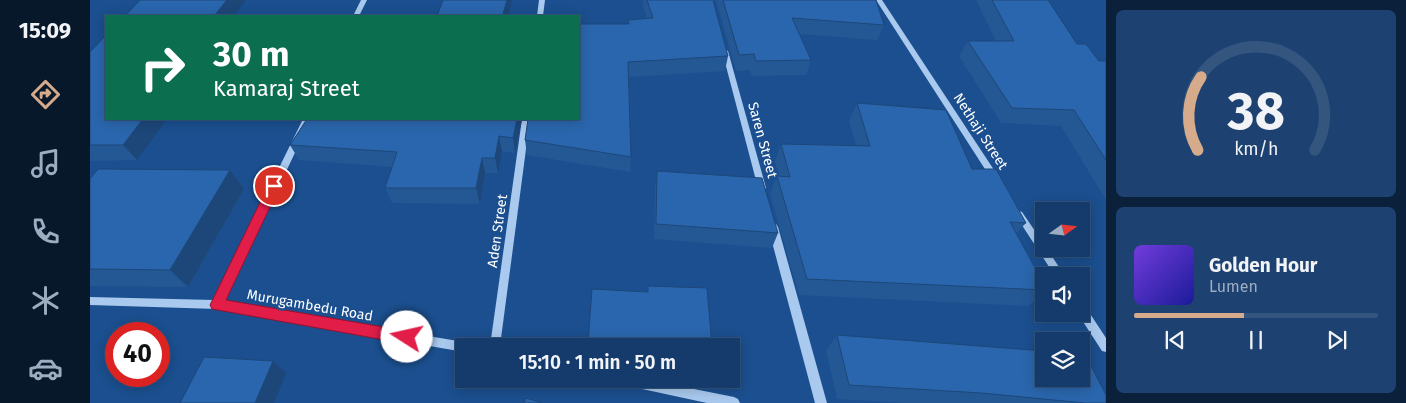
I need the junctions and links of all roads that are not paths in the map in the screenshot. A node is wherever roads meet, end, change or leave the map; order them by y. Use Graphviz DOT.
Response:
graph roads {
  1 [pos="364,0"];
  2 [pos="542,0"];
  3 [pos="879,0"];
  4 [pos="356,15"];
  5 [pos="540,15"];
  6 [pos="722,42"];
  7 [pos="307,120"];
  8 [pos="526,120"];
  9 [pos="999,184"];
  10 [pos="764,194"];
  11 [pos="1016,210"];
  12 [pos="769,213"];
  13 [pos="1054,267"];
  14 [pos="90,301"];
  15 [pos="217,305"];
  16 [pos="1090,322"];
  17 [pos="495,338"];
  18 [pos="455,345"];
  19 [pos="1106,347"];
  20 [pos="662,388"];
  21 [pos="734,403"];
  22 [pos="821,403"];
  1 -- 4 [label="street"];
  2 -- 5 [label="street"];
  3 -- 9 [label="street, Nethaji Street"];
  6 -- 10 [label="street, Saren Street"];
  7 -- 15 [label="street"];
  8 -- 17 [label="street, Aden Street"];
  11 -- 13 [label="street"];
  12 -- 22 [label="street"];
  14 -- 15 [label="street, Murugambedu Road"];
  15 -- 18 [label="street, Murugambedu Road"];
  16 -- 19 [label="street"];
  20 -- 21 [label="street"];
}
